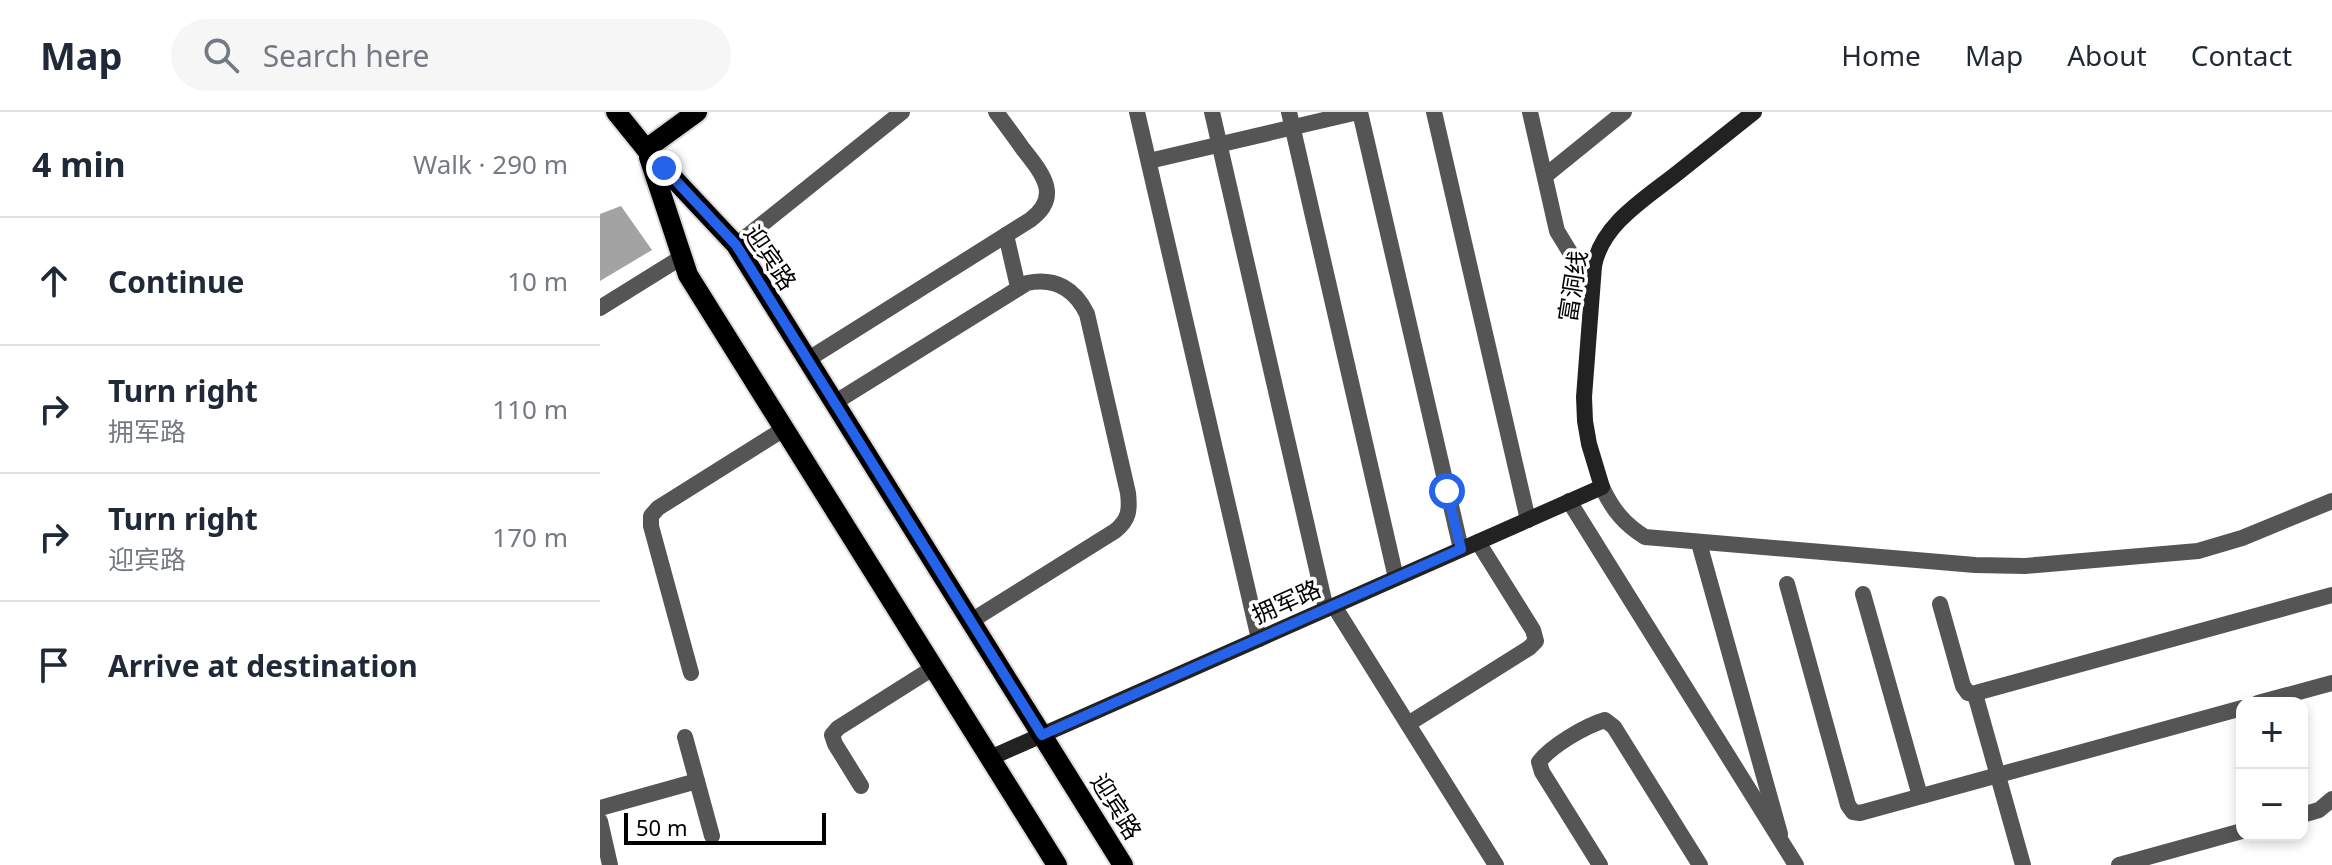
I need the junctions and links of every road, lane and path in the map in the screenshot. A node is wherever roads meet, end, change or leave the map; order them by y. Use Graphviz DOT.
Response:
graph roads {
  1 [pos="616,112"];
  2 [pos="697,112"];
  3 [pos="902,112"];
  4 [pos="996,112"];
  5 [pos="1137,112"];
  6 [pos="1212,112"];
  7 [pos="1359,112"];
  8 [pos="1434,112"];
  9 [pos="1530,112"];
  10 [pos="1624,112"];
  11 [pos="1754,112"];
  12 [pos="1290,120"];
  13 [pos="1220,145"];
  14 [pos="646,149"];
  15 [pos="1149,161"];
  16 [pos="1545,176"];
  17 [pos="1006,235"];
  18 [pos="736,245"];
  19 [pos="682,257"];
  20 [pos="1594,266"];
  21 [pos="1018,287"];
  22 [pos="600,308"];
  23 [pos="807,360"];
  24 [pos="834,403"];
  25 [pos="784,429"];
  26 [pos="1602,487"];
  27 [pos="1569,501"];
  28 [pos="2332,501"];
  29 [pos="1528,520"];
  30 [pos="1478,542"];
  31 [pos="1699,543"];
  32 [pos="1461,549"];
  33 [pos="1396,578"];
  34 [pos="1787,584"];
  35 [pos="1863,594"];
  36 [pos="2332,595"];
  37 [pos="1940,604"];
  38 [pos="1330,607"];
  39 [pos="971,621"];
  40 [pos="1259,639"];
  41 [pos="933,668"];
  42 [pos="691,673"];
  43 [pos="2332,683"];
  44 [pos="1975,694"];
  45 [pos="2280,697"];
  46 [pos="2236,710"];
  47 [pos="1408,724"];
  48 [pos="1042,735"];
  49 [pos="685,737"];
  50 [pos="990,758"];
  51 [pos="1998,775"];
  52 [pos="697,781"];
  53 [pos="861,786"];
  54 [pos="1920,796"];
  55 [pos="2332,799"];
  56 [pos="600,808"];
  57 [pos="2308,813"];
  58 [pos="600,821"];
  59 [pos="2236,833"];
  60 [pos="712,836"];
  61 [pos="1782,842"];
  62 [pos="2125,864"];
  63 [pos="610,865"];
  64 [pos="1057,865"];
  65 [pos="1123,865"];
  66 [pos="1496,865"];
  67 [pos="1600,865"];
  68 [pos="1700,865"];
  69 [pos="1796,865"];
  70 [pos="2023,865"];
  1 -- 14 [label="main road, 迎宾路"];
  2 -- 14 [label="main road"];
  3 -- 18 [label="street"];
  4 -- 17 [label="street"];
  5 -- 15 [label="street"];
  6 -- 13 [label="street"];
  7 -- 12 [label="street"];
  7 -- 32 [label="street"];
  8 -- 29 [label="street"];
  9 -- 16 [label="street"];
  10 -- 16 [label="street"];
  11 -- 20 [label="main road, 富洞线"];
  12 -- 13 [label="street"];
  12 -- 33 [label="street"];
  13 -- 15 [label="street"];
  13 -- 38 [label="street"];
  14 -- 18 [label="main road, 迎宾路"];
  14 -- 19 [label="main road"];
  15 -- 40 [label="street"];
  16 -- 20 [label="street"];
  17 -- 21 [label="street"];
  17 -- 23 [label="street"];
  18 -- 23 [label="main road, 迎宾路"];
  19 -- 22 [label="street"];
  19 -- 25 [label="main road"];
  20 -- 26 [label="main road, 富洞线"];
  21 -- 24 [label="street"];
  21 -- 39 [label="street"];
  23 -- 24 [label="main road, 迎宾路"];
  24 -- 39 [label="main road, 迎宾路"];
  25 -- 41 [label="main road"];
  25 -- 42 [label="street"];
  26 -- 27 [label="main road, 拥军路"];
  26 -- 31 [label="street"];
  27 -- 29 [label="main road, 拥军路"];
  27 -- 61 [label="street"];
  28 -- 31 [label="street"];
  29 -- 30 [label="main road, 拥军路"];
  30 -- 32 [label="main road, 拥军路"];
  30 -- 47 [label="street"];
  31 -- 61 [label="street"];
  32 -- 33 [label="main road, 拥军路"];
  33 -- 38 [label="main road, 拥军路"];
  34 -- 54 [label="street"];
  35 -- 54 [label="street"];
  36 -- 44 [label="street"];
  37 -- 44 [label="street"];
  38 -- 40 [label="main road, 拥军路"];
  38 -- 47 [label="street"];
  39 -- 48 [label="main road, 迎宾路"];
  40 -- 48 [label="main road, 拥军路"];
  41 -- 50 [label="main road"];
  41 -- 53 [label="street"];
  43 -- 45 [label="street"];
  44 -- 51 [label="street"];
  46 -- 51 [label="street"];
  47 -- 66 [label="street"];
  48 -- 50 [label="main road, 拥军路"];
  48 -- 65 [label="main road, 迎宾路"];
  49 -- 52 [label="street"];
  50 -- 64 [label="main road"];
  51 -- 54 [label="street"];
  51 -- 70 [label="street"];
  52 -- 56 [label="street"];
  52 -- 60 [label="street"];
  55 -- 57 [label="street"];
  58 -- 63 [label="street"];
  59 -- 62 [label="street"];
  61 -- 69 [label="street"];
  67 -- 68 [label="street"];
}
